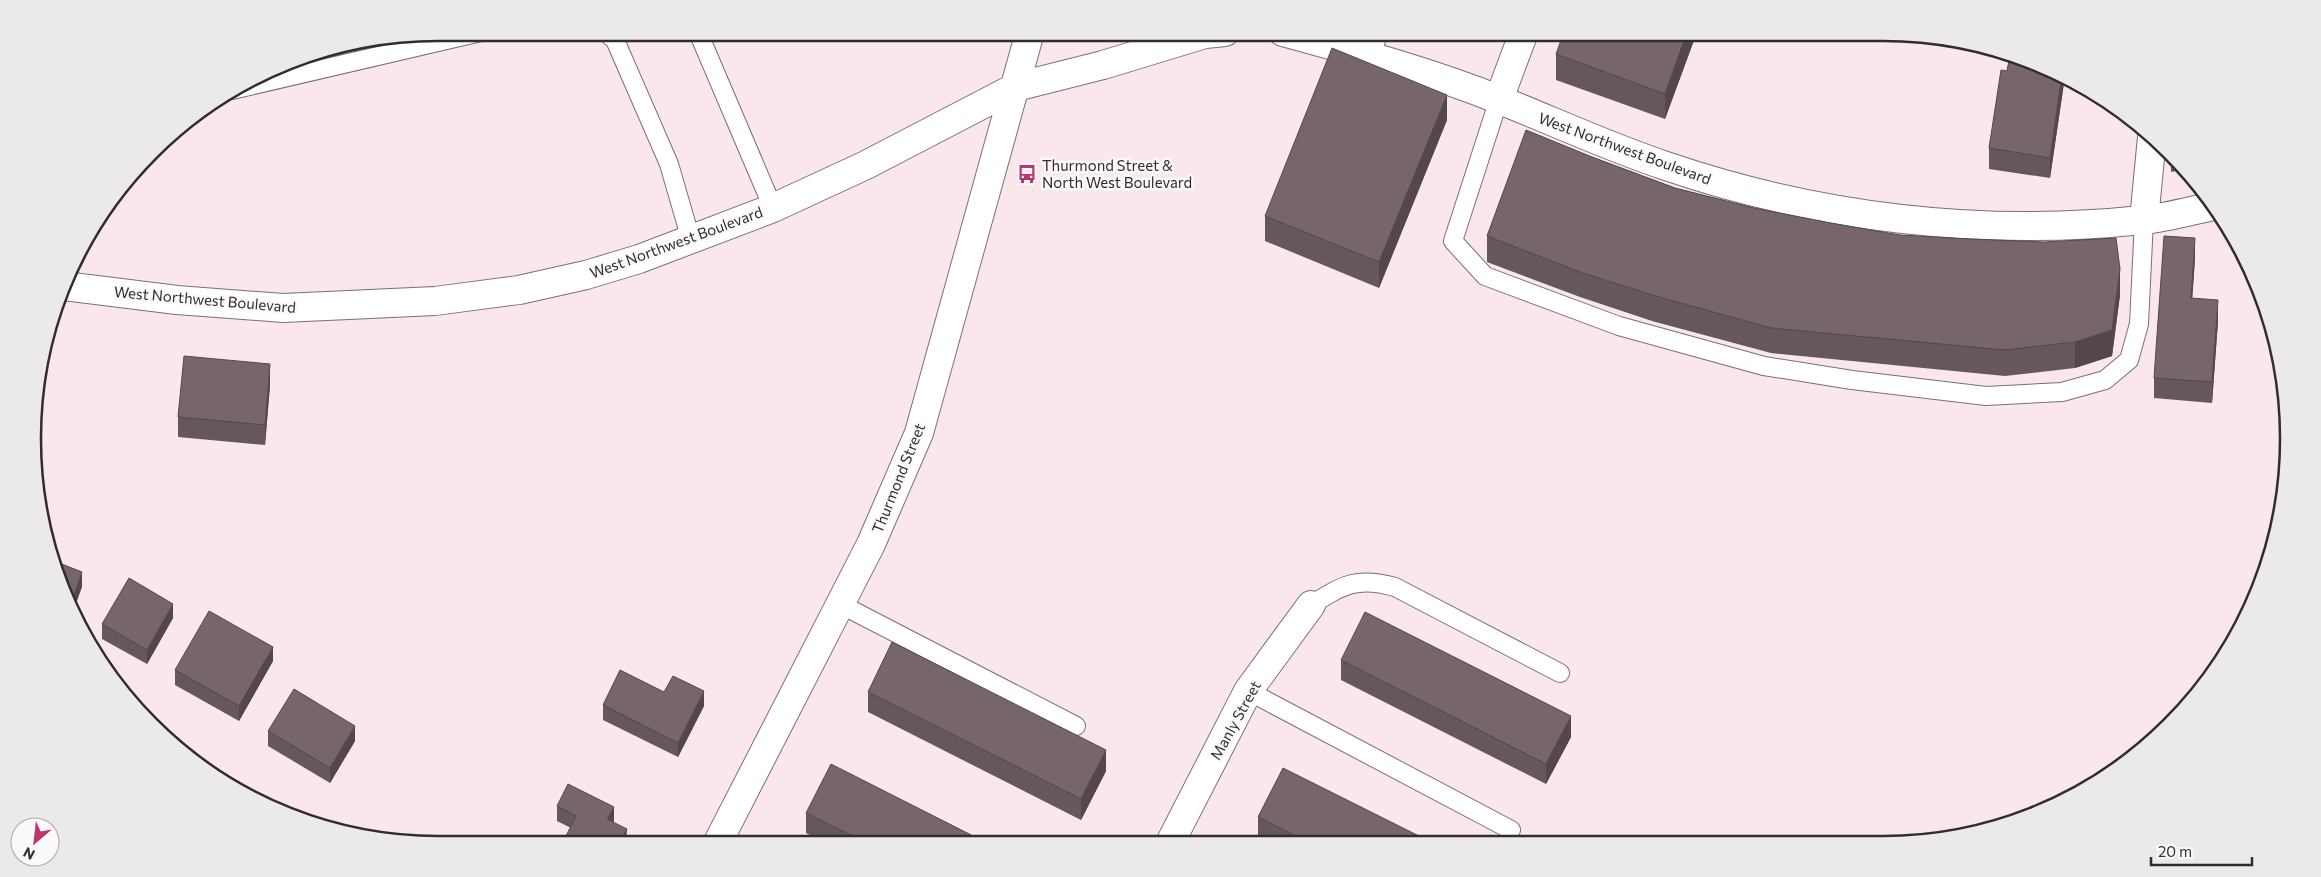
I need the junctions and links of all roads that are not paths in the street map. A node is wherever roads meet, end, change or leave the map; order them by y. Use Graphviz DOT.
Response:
graph roads {
  1 [pos="442,41"];
  2 [pos="615,41"];
  3 [pos="702,41"];
  4 [pos="1028,41"];
  5 [pos="1182,41"];
  6 [pos="1352,41"];
  7 [pos="1521,41"];
  8 [pos="1375,44"];
  9 [pos="260,83"];
  10 [pos="1016,87"];
  11 [pos="1499,99"];
  12 [pos="2151,147"];
  13 [pos="773,208"];
  14 [pos="2206,208"];
  15 [pos="2144,220"];
  16 [pos="691,240"];
  17 [pos="71,287"];
  18 [pos="840,604"];
  19 [pos="1311,605"];
  20 [pos="1560,673"];
  21 [pos="1248,691"];
  22 [pos="1076,726"];
  23 [pos="1511,830"];
  24 [pos="727,836"];
  25 [pos="1174,836"];
  1 -- 9 [label="lane"];
  2 -- 16 [label="lane"];
  3 -- 13 [label="lane"];
  4 -- 10 [label="main road, Thurmond Street"];
  5 -- 10 [label="main road, West Northwest Boulevard"];
  6 -- 8 [label="main road, West Northwest Boulevard"];
  7 -- 11 [label="main road"];
  8 -- 11 [label="main road, West Northwest Boulevard"];
  10 -- 13 [label="main road, West Northwest Boulevard"];
  10 -- 18 [label="main road, Thurmond Street"];
  11 -- 15 [label="main road, West Northwest Boulevard"];
  11 -- 15 [label="lane"];
  12 -- 15 [label="main road"];
  13 -- 16 [label="main road, West Northwest Boulevard"];
  14 -- 15 [label="main road, West Northwest Boulevard"];
  16 -- 17 [label="main road, West Northwest Boulevard"];
  18 -- 22 [label="lane"];
  18 -- 24 [label="main road, Thurmond Street"];
  19 -- 20 [label="lane"];
  19 -- 21 [label="main road, Manly Street"];
  21 -- 23 [label="lane"];
  21 -- 25 [label="main road, Manly Street"];
}
